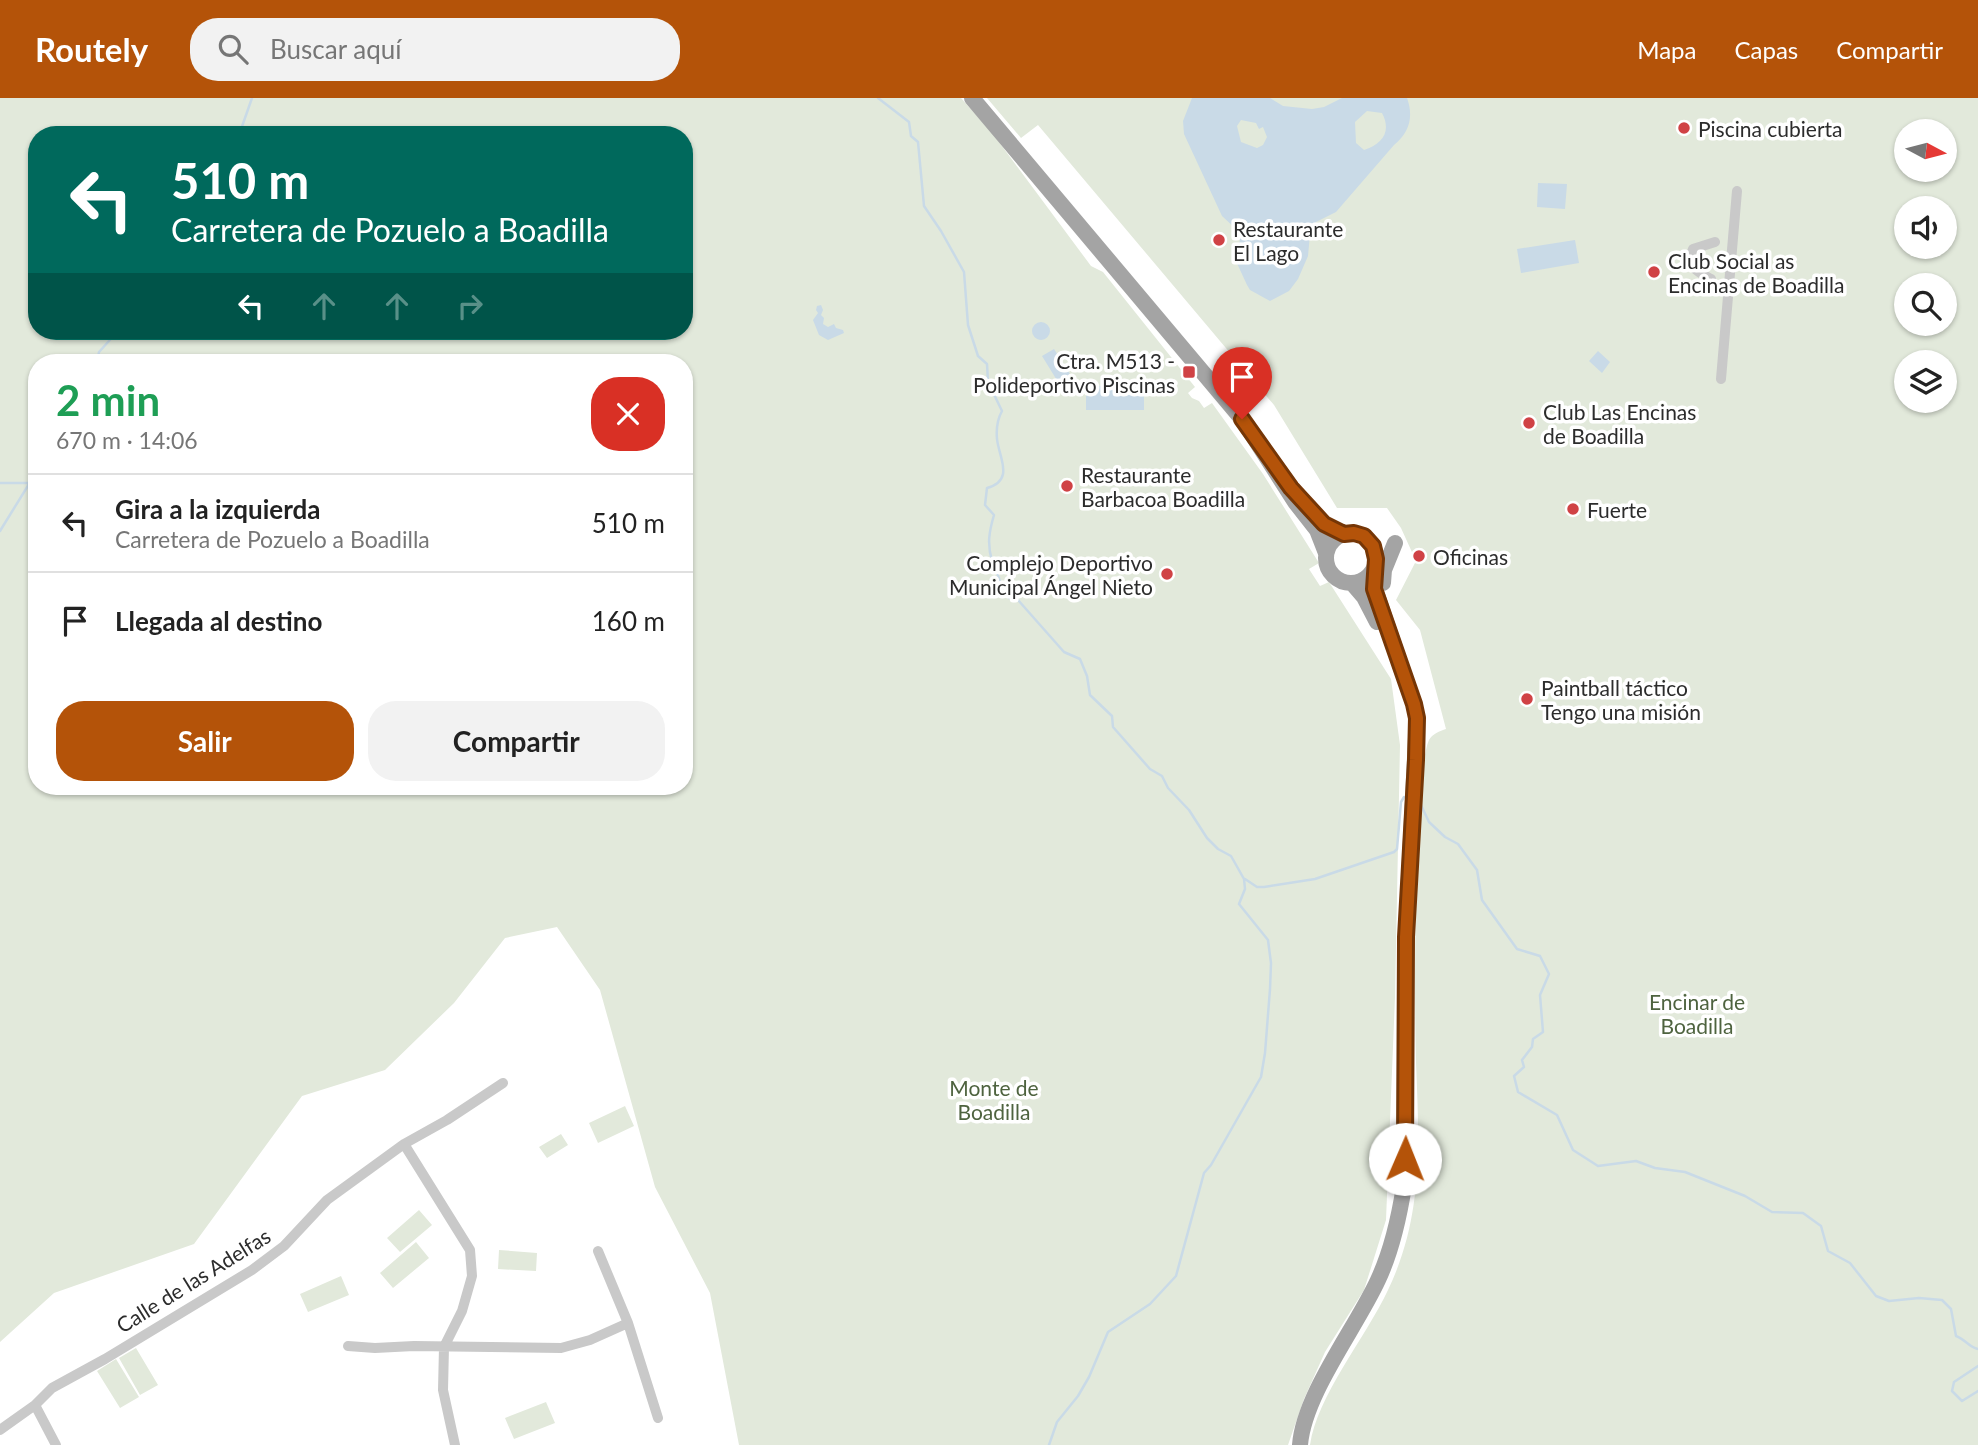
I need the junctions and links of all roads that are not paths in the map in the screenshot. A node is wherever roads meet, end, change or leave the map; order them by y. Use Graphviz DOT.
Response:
graph roads {
  1 [pos="972,98"];
  2 [pos="1737,191"];
  3 [pos="1715,242"];
  4 [pos="1712,279"];
  5 [pos="1721,379"];
  6 [pos="1270,460"];
  7 [pos="1344,534"];
  8 [pos="1395,543"];
  9 [pos="1326,553"];
  10 [pos="1376,563"];
  11 [pos="1352,583"];
  12 [pos="1414,704"];
  13 [pos="1416,737"];
  14 [pos="503,1083"];
  15 [pos="404,1144"];
  16 [pos="598,1251"];
  17 [pos="628,1323"];
  18 [pos="348,1346"];
  19 [pos="444,1347"];
  20 [pos="35,1405"];
  21 [pos="658,1418"];
  22 [pos="0,1430"];
  23 [pos="56,1445"];
  24 [pos="455,1445"];
  25 [pos="1300,1445"];
  1 -- 6 [label="main road"];
  2 -- 5 [label="street"];
  3 -- 4 [label="street"];
  6 -- 7 [label="main road"];
  6 -- 9 [label="main road"];
  7 -- 9 [label="main road"];
  7 -- 10 [label="main road"];
  8 -- 12 [label="main road"];
  9 -- 11 [label="main road"];
  10 -- 11 [label="main road"];
  10 -- 12 [label="main road"];
  11 -- 13 [label="main road"];
  12 -- 13 [label="main road"];
  13 -- 25 [label="main road"];
  14 -- 15 [label="street, Calle de las Adelfas"];
  15 -- 19 [label="street"];
  15 -- 20 [label="street, Calle de las Adelfas"];
  16 -- 17 [label="street"];
  17 -- 19 [label="street"];
  17 -- 21 [label="street"];
  18 -- 19 [label="street"];
  19 -- 24 [label="street"];
  20 -- 22 [label="street, Calle de las Adelfas"];
  20 -- 23 [label="street"];
}
